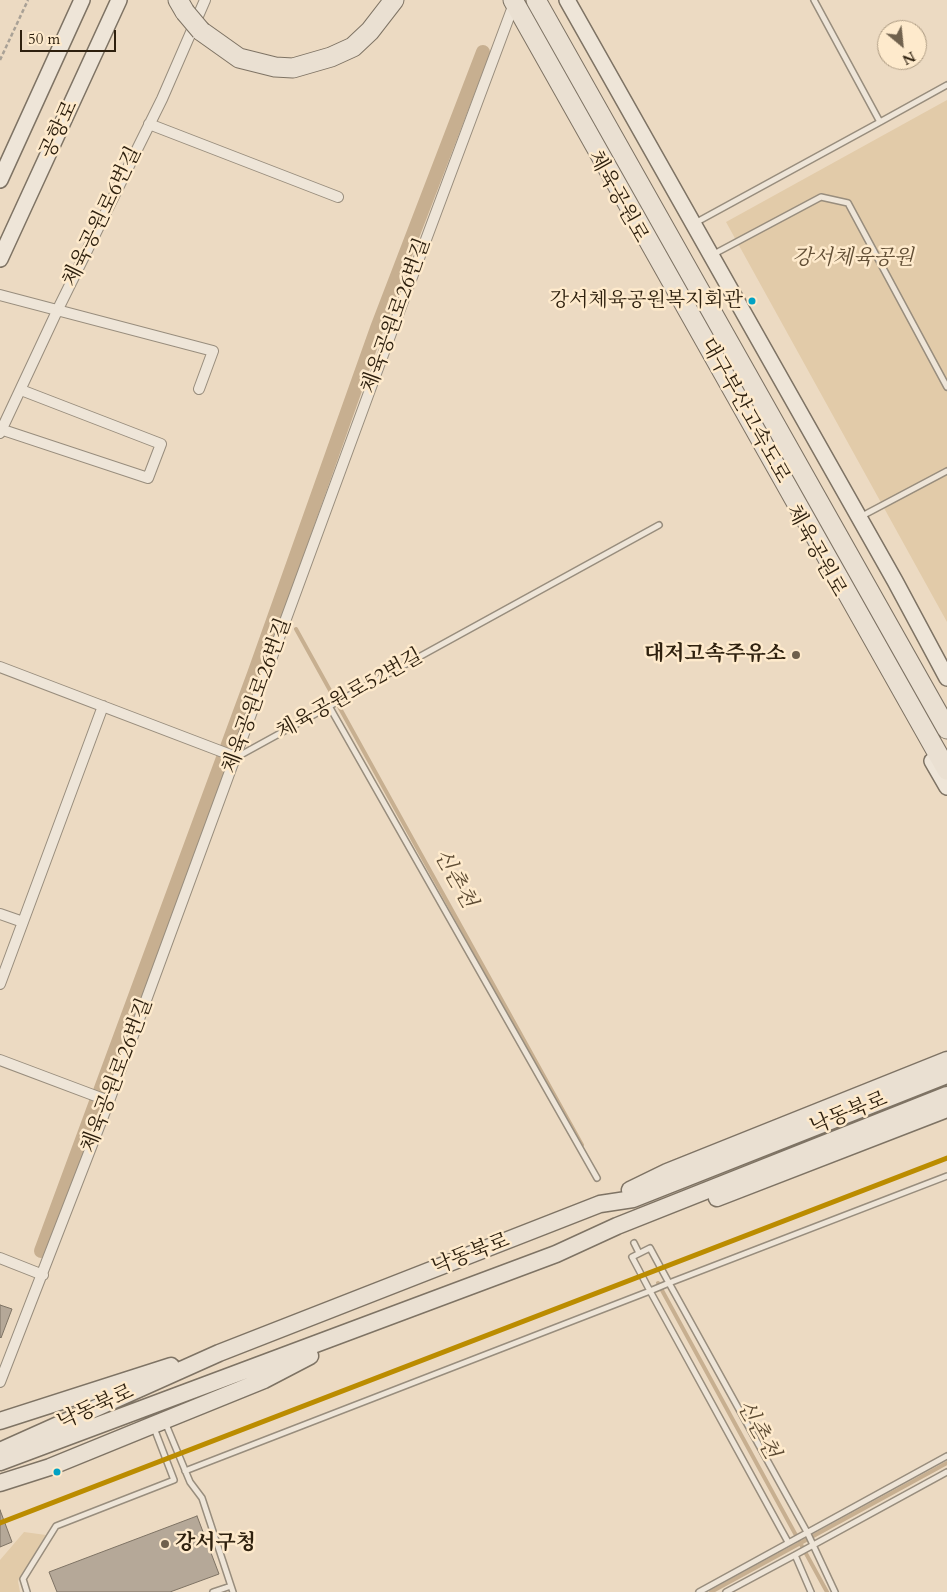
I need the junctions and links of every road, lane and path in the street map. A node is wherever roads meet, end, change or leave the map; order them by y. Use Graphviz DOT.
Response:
graph roads {
  1 [pos="28,0"];
  2 [pos="82,0"];
  3 [pos="119,0"];
  4 [pos="205,0"];
  5 [pos="394,0"];
  6 [pos="536,0"];
  7 [pos="567,0"];
  8 [pos="814,0"];
  9 [pos="511,3"];
  10 [pos="182,6"];
  11 [pos="0,60"];
  12 [pos="947,85"];
  13 [pos="880,122"];
  14 [pos="149,124"];
  15 [pos="13,151"];
  16 [pos="0,159"];
  17 [pos="0,180"];
  18 [pos="338,197"];
  19 [pos="694,224"];
  20 [pos="711,255"];
  21 [pos="0,259"];
  22 [pos="0,295"];
  23 [pos="58,309"];
  24 [pos="947,386"];
  25 [pos="199,389"];
  26 [pos="22,390"];
  27 [pos="1,431"];
  28 [pos="947,471"];
  29 [pos="859,518"];
  30 [pos="659,525"];
  31 [pos="0,666"];
  32 [pos="947,678"];
  33 [pos="103,706"];
  34 [pos="329,706"];
  35 [pos="947,728"];
  36 [pos="236,757"];
  37 [pos="947,770"];
  38 [pos="947,787"];
  39 [pos="0,914"];
  40 [pos="23,922"];
  41 [pos="4,962"];
  42 [pos="0,984"];
  43 [pos="0,1060"];
  44 [pos="947,1060"];
  45 [pos="947,1075"];
  46 [pos="947,1095"];
  47 [pos="110,1101"];
  48 [pos="947,1109"];
  49 [pos="947,1176"];
  50 [pos="597,1178"];
  51 [pos="600,1204"];
  52 [pos="634,1243"];
  53 [pos="639,1253"];
  54 [pos="556,1254"];
  55 [pos="0,1258"];
  56 [pos="43,1274"];
  57 [pos="669,1283"];
  58 [pos="650,1291"];
  59 [pos="373,1323"];
  60 [pos="219,1353"];
  61 [pos="0,1382"];
  62 [pos="0,1421"];
  63 [pos="159,1423"];
  64 [pos="0,1450"];
  65 [pos="947,1456"];
  66 [pos="0,1462"];
  67 [pos="185,1470"];
  68 [pos="947,1472"];
  69 [pos="0,1483"];
  70 [pos="807,1532"];
  71 [pos="788,1542"];
  72 [pos="812,1544"];
  73 [pos="795,1555"];
  74 [pos="231,1586"];
  75 [pos="27,1592"];
  76 [pos="214,1592"];
  77 [pos="233,1592"];
  78 [pos="698,1592"];
  79 [pos="726,1592"];
  80 [pos="811,1592"];
  81 [pos="835,1592"];
  1 -- 11 [label="path"];
  2 -- 15 [label="main road, 공항로"];
  3 -- 21 [label="main road, 공항로"];
  4 -- 14 [label="street, 체육공원로6번길"];
  5 -- 10 [label="highway, bridge"];
  6 -- 35 [label="highway, 대구부산고속도로"];
  7 -- 19 [label="main road"];
  8 -- 13 [label="lane"];
  9 -- 36 [label="street, 체육공원로26번길"];
  9 -- 37 [label="highway, 대구부산고속도로"];
  9 -- 38 [label="main road, 체육공원로"];
  12 -- 13 [label="lane"];
  13 -- 19 [label="lane"];
  14 -- 18 [label="street, 체육공원로6번길"];
  14 -- 23 [label="street, 체육공원로6번길"];
  15 -- 16 [label="main road"];
  15 -- 17 [label="main road, 공항로"];
  19 -- 20 [label="main road"];
  20 -- 24 [label="lane"];
  20 -- 29 [label="main road"];
  22 -- 23 [label="street"];
  23 -- 25 [label="street, 체육공원로6번길"];
  23 -- 26 [label="street, 체육공원로6번길"];
  26 -- 27 [label="street, 체육공원로6번길"];
  26 -- 27 [label="street"];
  28 -- 29 [label="lane"];
  29 -- 32 [label="main road"];
  30 -- 34 [label="lane, 체육공원로52번길"];
  31 -- 33 [label="street"];
  33 -- 36 [label="street"];
  33 -- 40 [label="street"];
  34 -- 36 [label="lane, 체육공원로52번길"];
  34 -- 50 [label="lane"];
  36 -- 47 [label="street, 체육공원로26번길"];
  39 -- 40 [label="street"];
  40 -- 41 [label="street"];
  41 -- 42 [label="street"];
  43 -- 47 [label="street"];
  44 -- 51 [label="main road"];
  45 -- 51 [label="main road, 낙동북로"];
  46 -- 54 [label="main road, 낙동북로"];
  47 -- 56 [label="street, 체육공원로26번길"];
  48 -- 54 [label="main road"];
  49 -- 57 [label="lane"];
  51 -- 60 [label="main road, 낙동북로"];
  52 -- 53 [label="lane"];
  53 -- 57 [label="lane"];
  53 -- 58 [label="lane"];
  54 -- 59 [label="main road, 낙동북로"];
  55 -- 56 [label="street"];
  56 -- 61 [label="street, 체육공원로26번길"];
  57 -- 58 [label="lane"];
  57 -- 70 [label="lane"];
  58 -- 67 [label="lane"];
  58 -- 71 [label="lane"];
  59 -- 63 [label="main road"];
  59 -- 66 [label="main road, 낙동북로"];
  60 -- 62 [label="main road"];
  60 -- 64 [label="main road, 낙동북로"];
  63 -- 67 [label="lane"];
  63 -- 69 [label="main road"];
  63 -- 75 [label="lane"];
  65 -- 70 [label="lane"];
  67 -- 74 [label="lane"];
  68 -- 72 [label="lane"];
  70 -- 71 [label="lane"];
  70 -- 72 [label="lane"];
  71 -- 78 [label="lane"];
  72 -- 73 [label="lane"];
  72 -- 81 [label="lane"];
  73 -- 79 [label="lane"];
  73 -- 80 [label="lane"];
  74 -- 76 [label="lane"];
  74 -- 77 [label="lane"];
}
